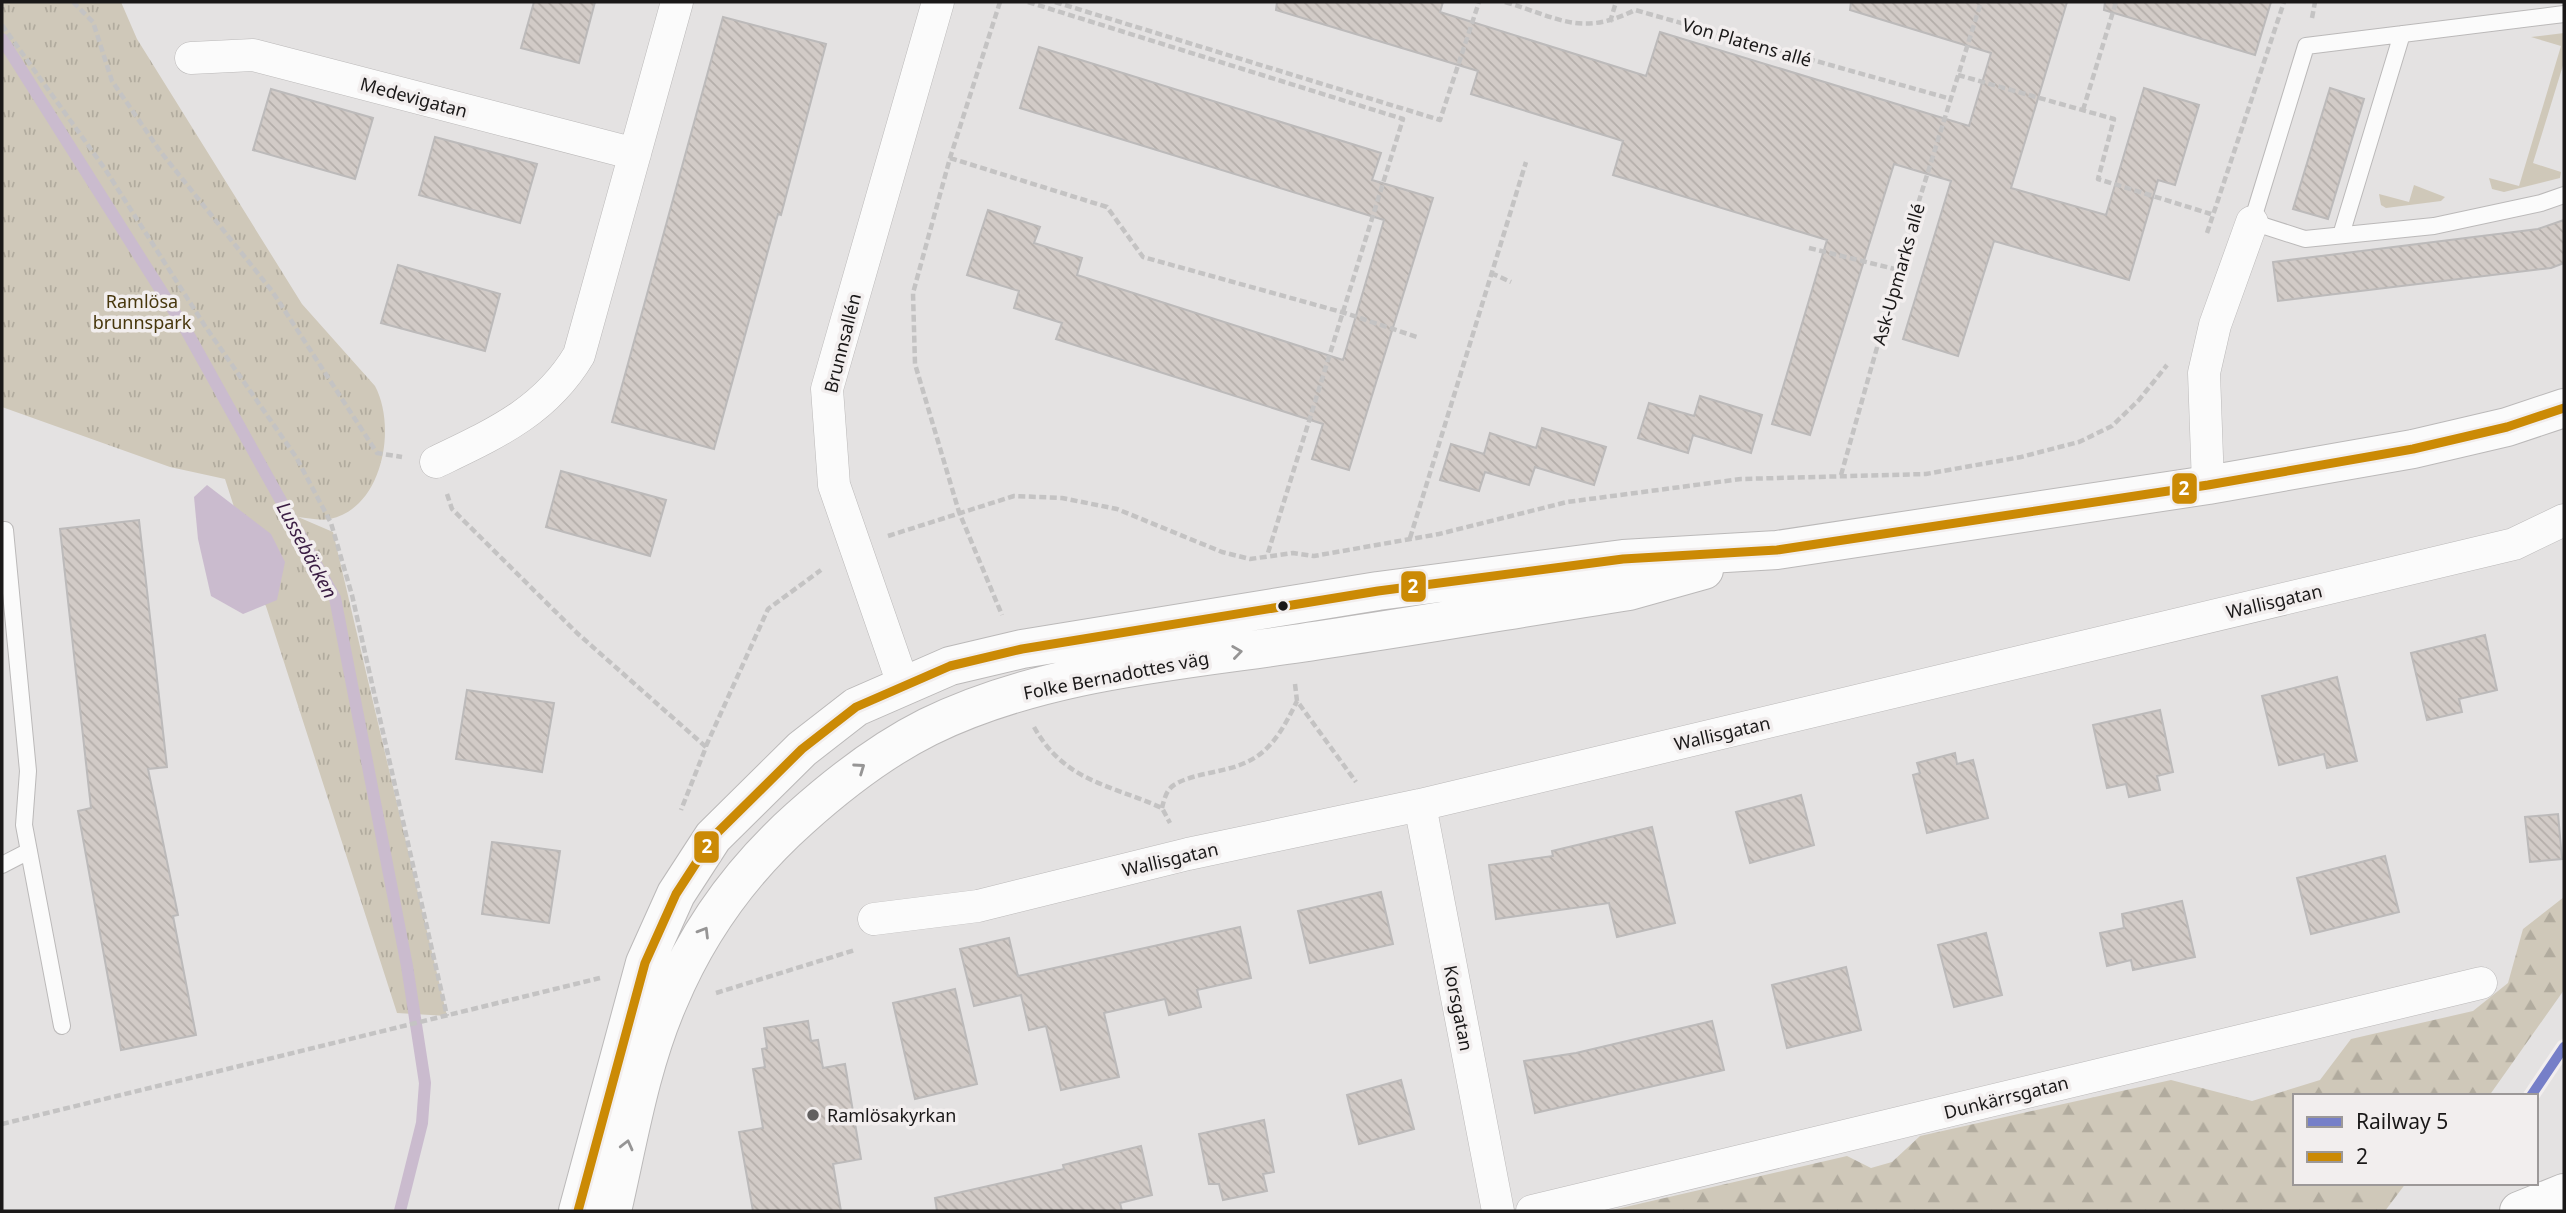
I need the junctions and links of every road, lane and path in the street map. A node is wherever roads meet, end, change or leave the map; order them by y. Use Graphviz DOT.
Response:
graph roads {
  1 [pos="73,2"];
  2 [pos="677,2"];
  3 [pos="938,2"];
  4 [pos="1000,2"];
  5 [pos="1028,2"];
  6 [pos="1055,2"];
  7 [pos="1479,2"];
  8 [pos="1505,2"];
  9 [pos="1616,2"];
  10 [pos="1981,2"];
  11 [pos="2116,2"];
  12 [pos="2284,2"];
  13 [pos="2564,14"];
  14 [pos="1609,23"];
  15 [pos="2,25"];
  16 [pos="2402,34"];
  17 [pos="191,58"];
  18 [pos="1958,75"];
  19 [pos="1951,99"];
  20 [pos="2083,110"];
  21 [pos="635,154"];
  22 [pos="950,159"];
  23 [pos="1526,162"];
  24 [pos="2564,195"];
  25 [pos="2211,214"];
  26 [pos="2252,222"];
  27 [pos="2341,235"];
  28 [pos="2205,241"];
  29 [pos="1809,248"];
  30 [pos="1899,270"];
  31 [pos="1491,273"];
  32 [pos="1511,282"];
  33 [pos="1345,313"];
  34 [pos="1417,337"];
  35 [pos="2169,361"];
  36 [pos="2564,408"];
  37 [pos="436,462"];
  38 [pos="1841,475"];
  39 [pos="2208,485"];
  40 [pos="960,512"];
  41 [pos="2564,520"];
  42 [pos="5,530"];
  43 [pos="1409,538"];
  44 [pos="875,540"];
  45 [pos="1777,550"];
  46 [pos="1267,556"];
  47 [pos="821,570"];
  48 [pos="1004,620"];
  49 [pos="1295,682"];
  50 [pos="903,684"];
  51 [pos="1297,701"];
  52 [pos="1030,718"];
  53 [pos="706,747"];
  54 [pos="1420,805"];
  55 [pos="1162,808"];
  56 [pos="1379,814"];
  57 [pos="679,816"];
  58 [pos="29,850"];
  59 [pos="1188,854"];
  60 [pos="2,864"];
  61 [pos="874,919"];
  62 [pos="610,976"];
  63 [pos="2481,983"];
  64 [pos="715,993"];
  65 [pos="447,1016"];
  66 [pos="62,1026"];
  67 [pos="2,1124"];
  68 [pos="578,1211"];
  69 [pos="612,1211"];
  70 [pos="1499,1211"];
  71 [pos="1532,1211"];
  1 -- 37 [label="path"];
  2 -- 21 [label="street"];
  3 -- 50 [label="street, Brunnsallén"];
  4 -- 22 [label="path"];
  5 -- 33 [label="path"];
  6 -- 7 [label="path"];
  8 -- 14 [label="path, Von Platens allé"];
  9 -- 14 [label="path"];
  10 -- 18 [label="path, Ask-Upmarks allé"];
  11 -- 20 [label="path"];
  12 -- 25 [label="path"];
  13 -- 16 [label="lane"];
  14 -- 19 [label="path, Von Platens allé"];
  15 -- 65 [label="path"];
  16 -- 26 [label="lane"];
  16 -- 27 [label="lane"];
  17 -- 21 [label="street, Medevigatan"];
  18 -- 19 [label="path, Ask-Upmarks allé"];
  18 -- 20 [label="path"];
  19 -- 30 [label="path, Ask-Upmarks allé"];
  20 -- 25 [label="path"];
  21 -- 37 [label="street"];
  22 -- 33 [label="path"];
  22 -- 40 [label="path"];
  23 -- 31 [label="path"];
  24 -- 27 [label="lane"];
  25 -- 28 [label="path"];
  26 -- 27 [label="lane"];
  26 -- 39 [label="street"];
  29 -- 30 [label="path"];
  30 -- 38 [label="path, Ask-Upmarks allé"];
  31 -- 32 [label="path"];
  31 -- 43 [label="path"];
  33 -- 34 [label="path"];
  33 -- 46 [label="path"];
  35 -- 38 [label="path"];
  36 -- 39 [label="street, Folke Bernadottes väg"];
  37 -- 53 [label="path"];
  38 -- 43 [label="path"];
  39 -- 45 [label="street, Folke Bernadottes väg"];
  40 -- 44 [label="path"];
  40 -- 46 [label="path"];
  40 -- 48 [label="path"];
  41 -- 54 [label="street, Wallisgatan"];
  42 -- 58 [label="lane"];
  43 -- 46 [label="path"];
  45 -- 50 [label="street, Folke Bernadottes väg"];
  69 -- 45 [label="street, Folke Bernadottes väg, one-way"];
  47 -- 53 [label="path"];
  49 -- 51 [label="path"];
  50 -- 68 [label="street, Folke Bernadottes väg"];
  51 -- 55 [label="path"];
  51 -- 56 [label="path"];
  52 -- 55 [label="path"];
  53 -- 57 [label="path"];
  54 -- 56 [label="street, Wallisgatan"];
  54 -- 70 [label="street, Korsgatan"];
  55 -- 59 [label="path"];
  56 -- 59 [label="street, Wallisgatan"];
  58 -- 60 [label="lane"];
  58 -- 66 [label="lane"];
  59 -- 61 [label="street, Wallisgatan"];
  61 -- 64 [label="path"];
  62 -- 65 [label="path"];
  63 -- 71 [label="street, Dunkärrsgatan"];
  65 -- 67 [label="path"];
}
